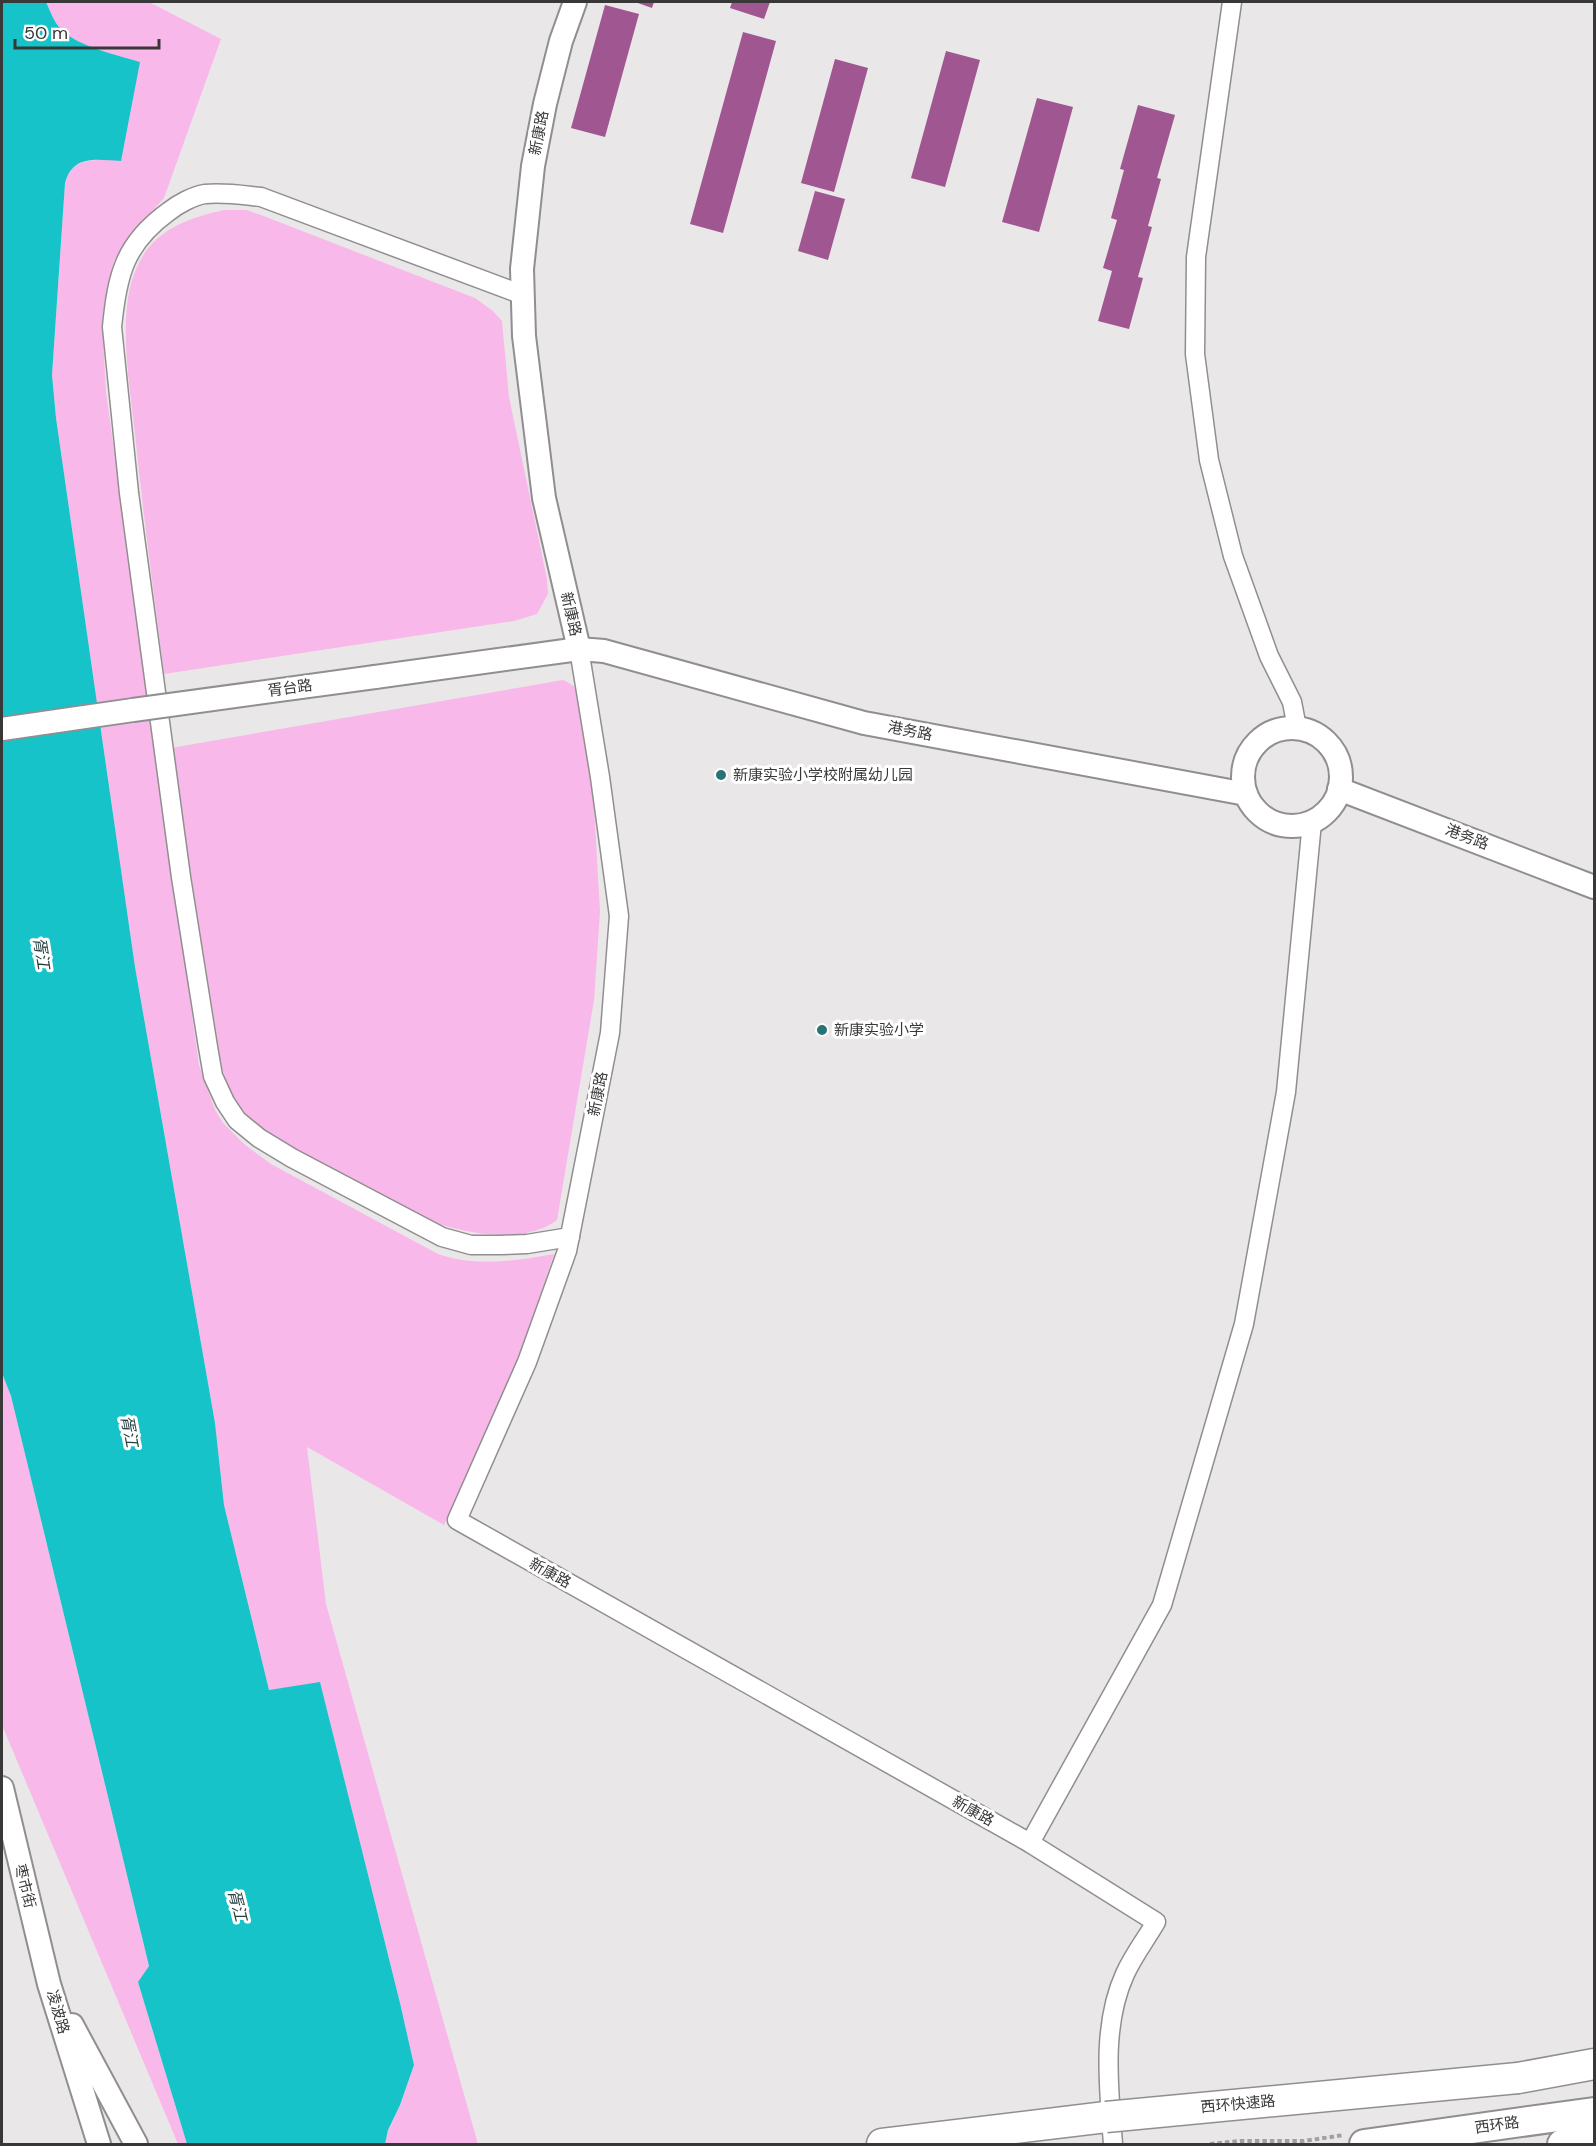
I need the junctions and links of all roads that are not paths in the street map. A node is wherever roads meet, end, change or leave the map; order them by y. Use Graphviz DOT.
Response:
graph roads {
  1 [pos="574,2"];
  2 [pos="1232,2"];
  3 [pos="523,295"];
  4 [pos="579,649"];
  5 [pos="1297,728"];
  6 [pos="2,729"];
  7 [pos="1339,789"];
  8 [pos="1246,794"];
  9 [pos="1312,822"];
  10 [pos="1594,886"];
  11 [pos="570,1237"];
  12 [pos="2,1788"];
  13 [pos="1030,1843"];
  14 [pos="50,1984"];
  15 [pos="1594,2064"];
  16 [pos="1594,2072"];
  17 [pos="1518,2078"];
  18 [pos="1594,2112"];
  19 [pos="1594,2139"];
  20 [pos="99,2145"];
  21 [pos="136,2145"];
  22 [pos="882,2145"];
  23 [pos="1113,2145"];
  24 [pos="1365,2145"];
  25 [pos="1562,2145"];
  1 -- 3 [label="street, 新康路"];
  2 -- 5 [label="street"];
  3 -- 4 [label="street, 新康路"];
  3 -- 11 [label="street"];
  4 -- 6 [label="street, 胥台路, bridge"];
  4 -- 8 [label="street, 港务路"];
  4 -- 11 [label="street, 新康路"];
  5 -- 7 [label="street"];
  5 -- 8 [label="street"];
  7 -- 9 [label="street"];
  7 -- 10 [label="street, 港务路"];
  8 -- 9 [label="street"];
  9 -- 13 [label="street"];
  11 -- 13 [label="street, 新康路"];
  12 -- 14 [label="street, 枣市街"];
  13 -- 23 [label="street"];
  14 -- 20 [label="street, 凌波路"];
  14 -- 21 [label="street, 凌波路"];
  15 -- 17 [label="highway"];
  16 -- 17 [label="highway, 西环快速路"];
  17 -- 22 [label="highway, 西环快速路, bridge"];
  18 -- 24 [label="main road, 西环路"];
  19 -- 25 [label="main road"];
}
